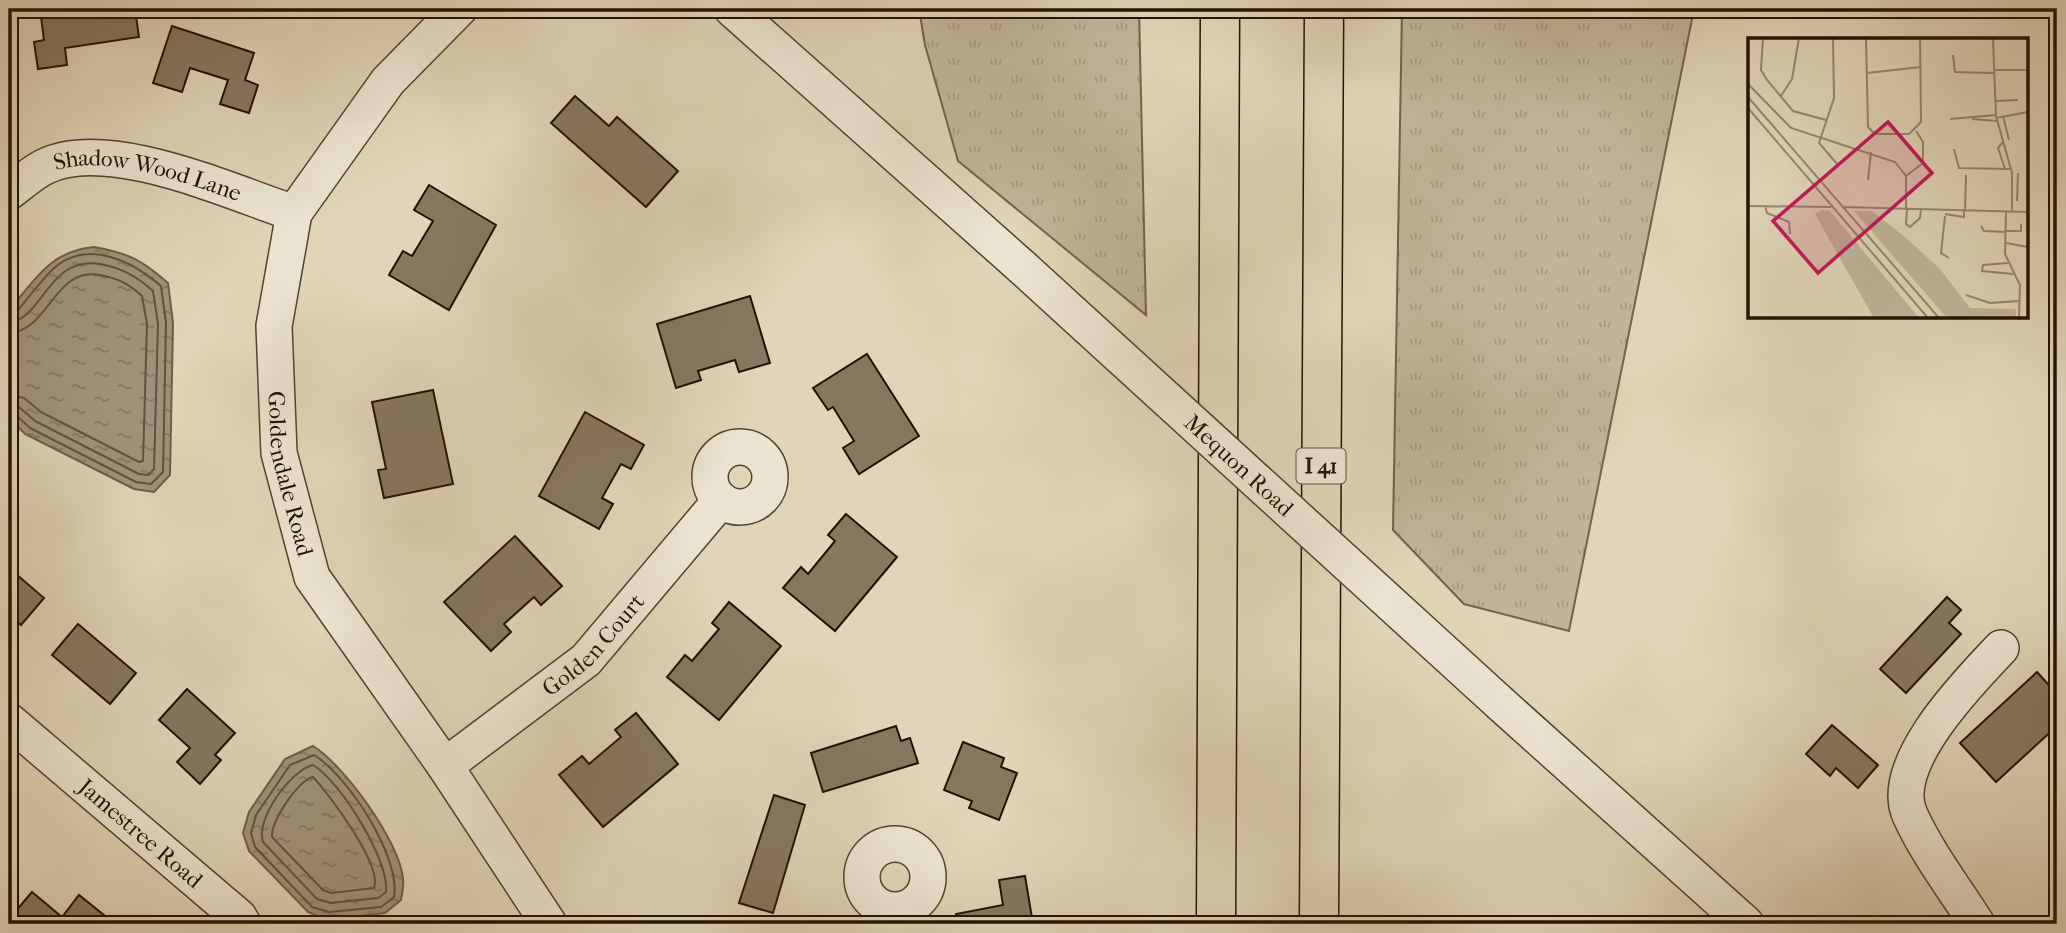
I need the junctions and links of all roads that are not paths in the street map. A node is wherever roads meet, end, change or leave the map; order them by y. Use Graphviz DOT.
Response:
graph roads {
  1 [pos="459,9"];
  2 [pos="732,9"];
  3 [pos="1220,9"];
  4 [pos="1324,9"];
  5 [pos="9,192"];
  6 [pos="294,214"];
  7 [pos="721,500"];
  8 [pos="2001,648"];
  9 [pos="9,721"];
  10 [pos="445,766"];
  11 [pos="243,924"];
  12 [pos="549,924"];
  13 [pos="1216,924"];
  14 [pos="1319,924"];
  15 [pos="1746,924"];
  16 [pos="1977,924"];
  1 -- 6 [label="street, Goldendale Road"];
  2 -- 15 [label="street, Mequon Road, bridge"];
  3 -- 13 [label="highway"];
  4 -- 14 [label="highway, I 41"];
  5 -- 6 [label="street, Shadow Wood Lane"];
  6 -- 10 [label="street, Goldendale Road"];
  7 -- 10 [label="street, Golden Court"];
  8 -- 16 [label="street"];
  9 -- 11 [label="street, Jamestree Road"];
  10 -- 12 [label="street, Goldendale Road"];
}
